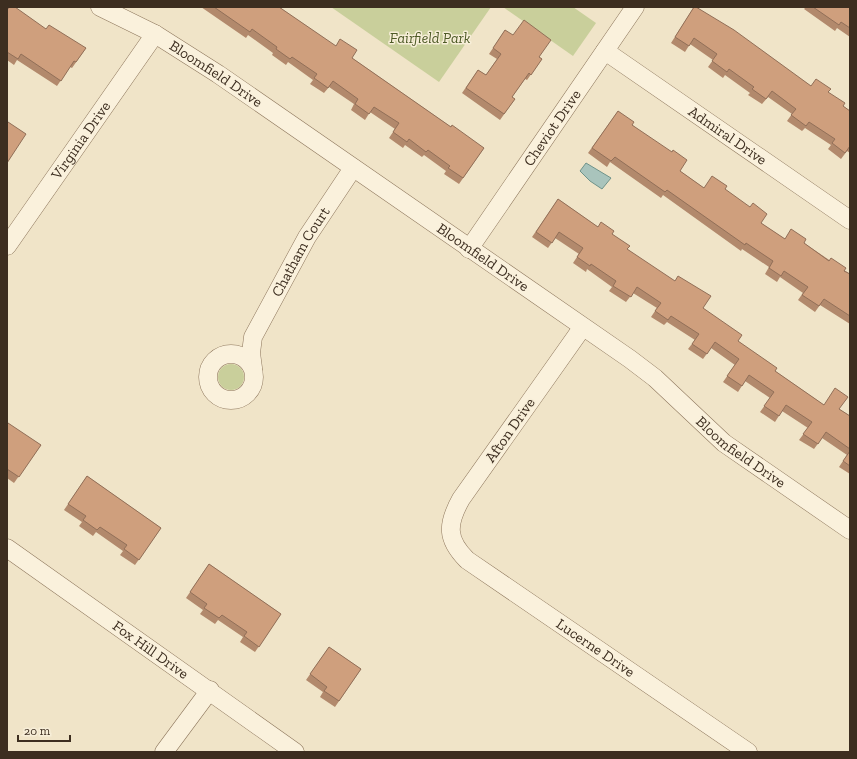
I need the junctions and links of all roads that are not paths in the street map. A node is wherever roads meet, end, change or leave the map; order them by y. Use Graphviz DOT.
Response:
graph roads {
  1 [pos="100,7"];
  2 [pos="635,7"];
  3 [pos="154,34"];
  4 [pos="605,51"];
  5 [pos="353,168"];
  6 [pos="850,220"];
  7 [pos="7,246"];
  8 [pos="469,249"];
  9 [pos="582,328"];
  10 [pos="253,337"];
  11 [pos="228,353"];
  12 [pos="253,368"];
  13 [pos="850,530"];
  14 [pos="451,537"];
  15 [pos="7,548"];
  16 [pos="210,690"];
  17 [pos="164,752"];
  18 [pos="295,752"];
  19 [pos="748,752"];
  1 -- 3 [label="street, Bloomfield Drive"];
  2 -- 4 [label="street, Cheviot Drive"];
  3 -- 5 [label="street, Bloomfield Drive"];
  3 -- 7 [label="street, Virginia Drive"];
  4 -- 6 [label="street, Admiral Drive"];
  4 -- 8 [label="street, Cheviot Drive"];
  5 -- 8 [label="street, Bloomfield Drive"];
  5 -- 10 [label="street, Chatham Court"];
  8 -- 9 [label="street, Bloomfield Drive"];
  9 -- 13 [label="street, Bloomfield Drive"];
  9 -- 14 [label="street, Afton Drive"];
  10 -- 11 [label="street, Chatham Court"];
  10 -- 12 [label="street, Chatham Court"];
  11 -- 12 [label="street"];
  11 -- 12 [label="street, Chatham Court"];
  14 -- 19 [label="street, Lucerne Drive"];
  15 -- 16 [label="street, Fox Hill Drive"];
  16 -- 17 [label="street"];
  16 -- 18 [label="street, Fox Hill Drive"];
}
